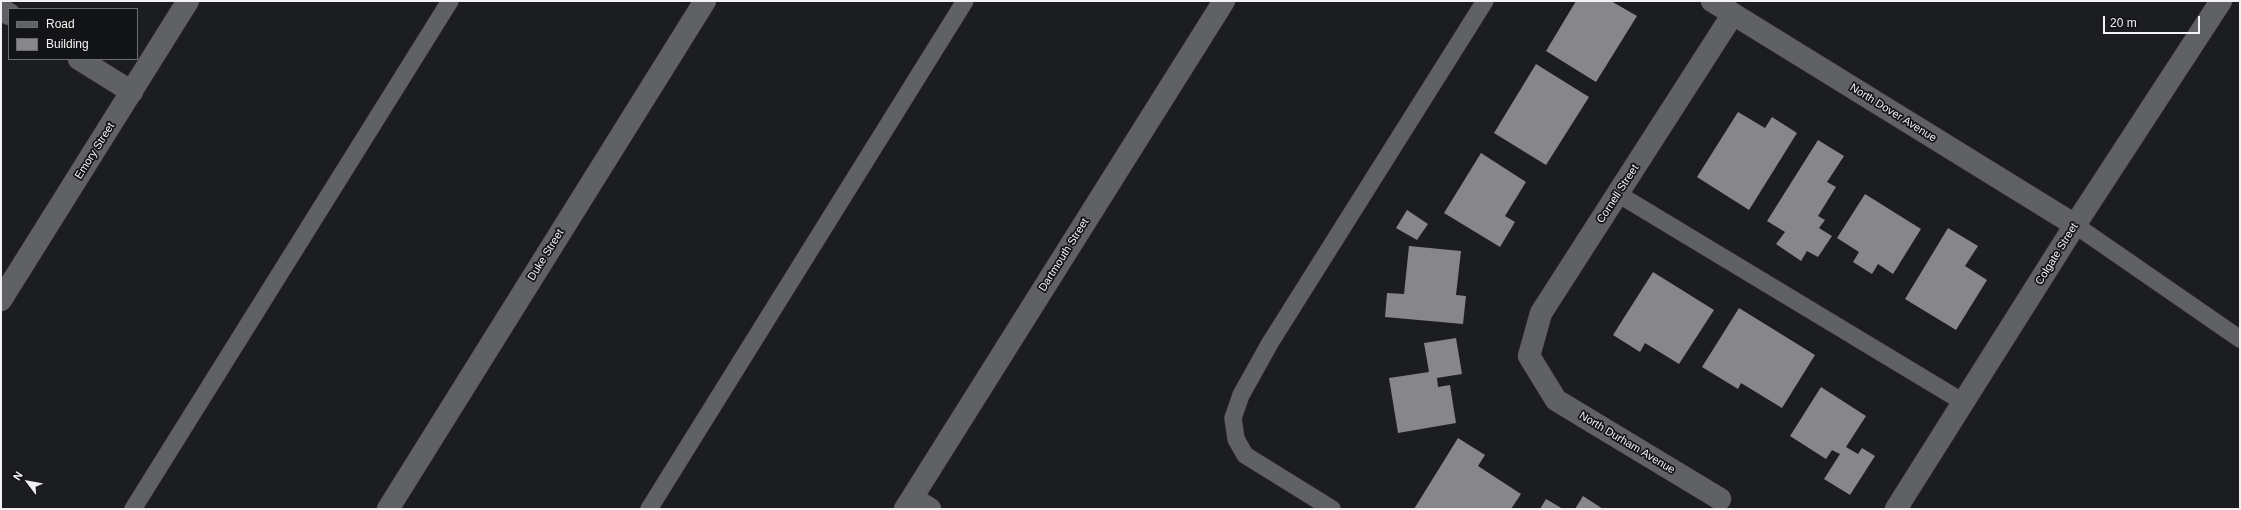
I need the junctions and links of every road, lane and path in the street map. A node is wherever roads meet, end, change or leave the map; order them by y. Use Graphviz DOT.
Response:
graph roads {
  1 [pos="188,1"];
  2 [pos="450,1"];
  3 [pos="705,1"];
  4 [pos="965,1"];
  5 [pos="1224,1"];
  6 [pos="1485,1"];
  7 [pos="1712,1"];
  8 [pos="2221,1"];
  9 [pos="1733,14"];
  10 [pos="82,60"];
  11 [pos="132,92"];
  12 [pos="1618,194"];
  13 [pos="2075,225"];
  14 [pos="1,300"];
  15 [pos="2240,339"];
  16 [pos="1543,378"];
  17 [pos="1963,402"];
  18 [pos="1720,499"];
  19 [pos="916,505"];
  20 [pos="133,509"];
  21 [pos="388,509"];
  22 [pos="649,509"];
  23 [pos="1332,509"];
  24 [pos="1896,509"];
  1 -- 11 [label="street, Emory Street"];
  2 -- 20 [label="lane"];
  3 -- 21 [label="street, Duke Street"];
  4 -- 22 [label="lane"];
  5 -- 19 [label="street, Dartmouth Street"];
  6 -- 23 [label="lane"];
  7 -- 9 [label="street, North Dover Avenue"];
  8 -- 13 [label="street, Colgate Street"];
  9 -- 12 [label="street, Cornell Street"];
  9 -- 13 [label="street, North Dover Avenue"];
  10 -- 11 [label="street"];
  11 -- 14 [label="street, Emory Street"];
  12 -- 16 [label="street, Cornell Street"];
  12 -- 17 [label="lane"];
  13 -- 15 [label="lane"];
  13 -- 17 [label="street, Colgate Street"];
  16 -- 18 [label="street, North Durham Avenue"];
  17 -- 24 [label="street, Colgate Street"];
}
